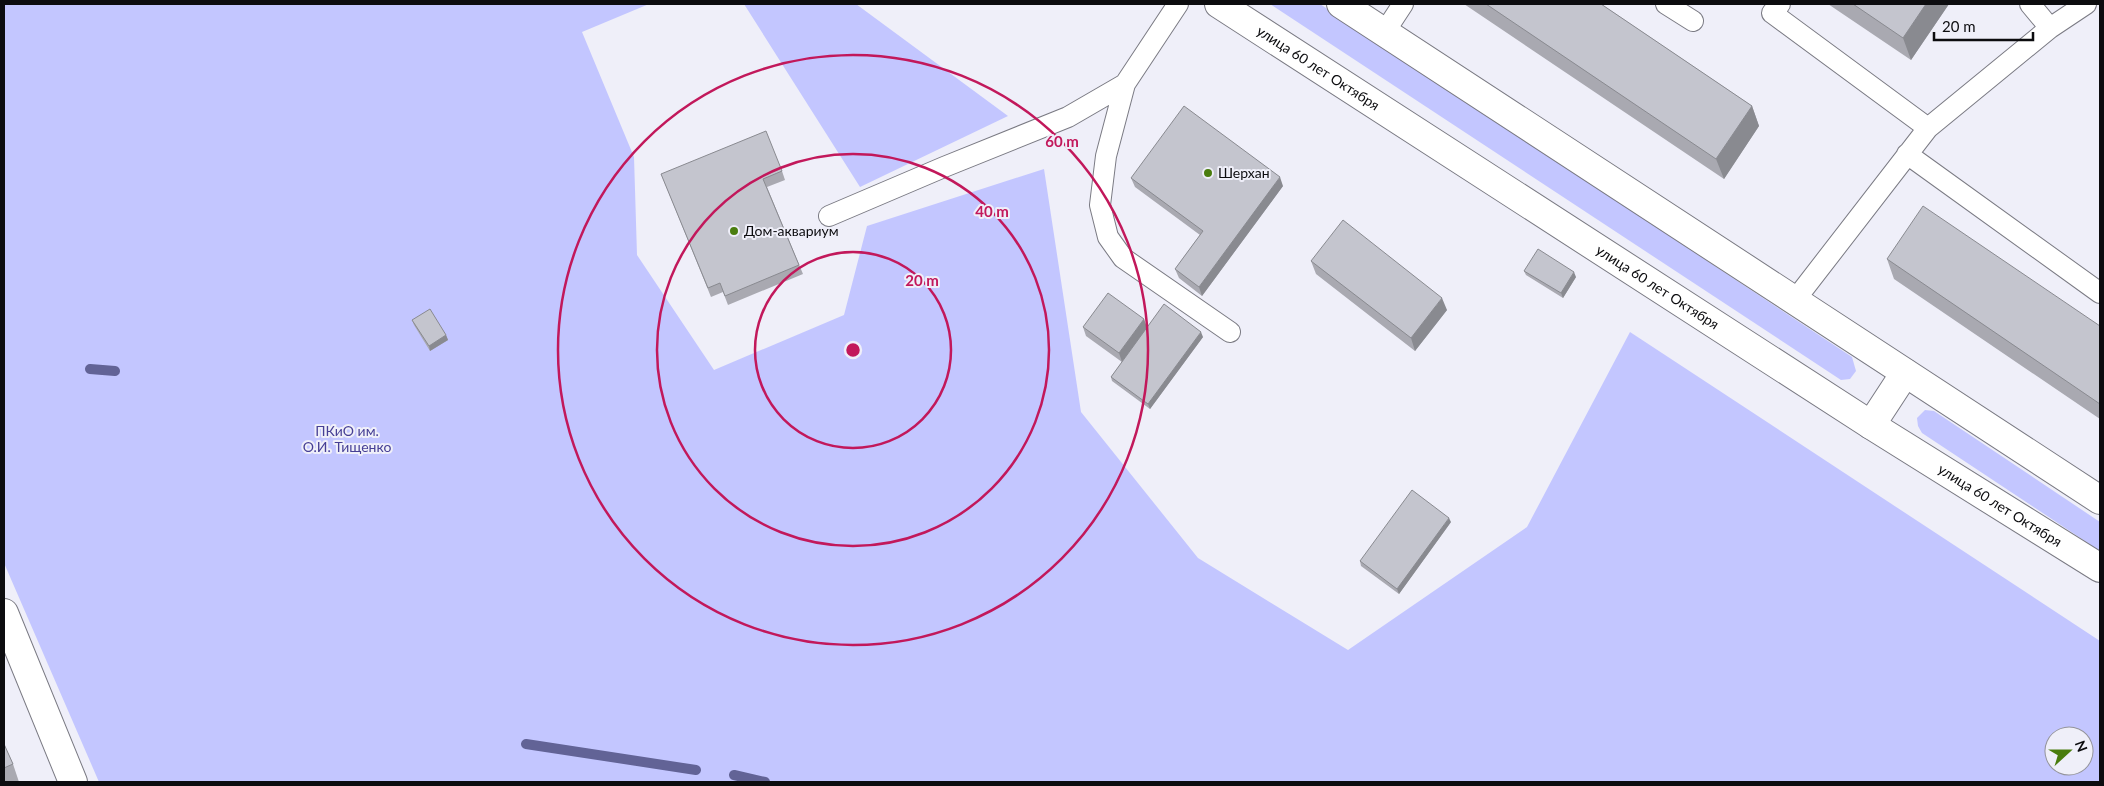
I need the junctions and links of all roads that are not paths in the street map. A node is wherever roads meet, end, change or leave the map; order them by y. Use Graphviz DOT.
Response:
graph roads {
  1 [pos="1178,4"];
  2 [pos="1221,4"];
  3 [pos="1341,4"];
  4 [pos="1402,4"];
  5 [pos="1666,4"];
  6 [pos="1780,4"];
  7 [pos="2030,4"];
  8 [pos="2086,4"];
  9 [pos="1693,21"];
  10 [pos="2050,28"];
  11 [pos="1384,33"];
  12 [pos="1125,84"];
  13 [pos="1928,128"];
  14 [pos="1907,154"];
  15 [pos="829,216"];
  16 [pos="2100,293"];
  17 [pos="1795,300"];
  18 [pos="1230,332"];
  19 [pos="1904,373"];
  20 [pos="1871,425"];
  21 [pos="2100,500"];
  22 [pos="2100,568"];
  23 [pos="4,613"];
  24 [pos="73,782"];
  1 -- 12 [label="lane"];
  2 -- 20 [label="main road, улица 60 лет Октября"];
  3 -- 11 [label="main road"];
  4 -- 11 [label="lane"];
  5 -- 9 [label="lane"];
  6 -- 13 [label="lane"];
  7 -- 10 [label="lane"];
  8 -- 10 [label="lane"];
  10 -- 13 [label="lane"];
  11 -- 17 [label="main road"];
  12 -- 15 [label="lane"];
  12 -- 18 [label="lane"];
  13 -- 14 [label="lane"];
  14 -- 16 [label="lane"];
  14 -- 17 [label="lane"];
  17 -- 19 [label="main road"];
  19 -- 20 [label="main road"];
  19 -- 21 [label="main road"];
  20 -- 22 [label="main road, улица 60 лет Октября"];
  23 -- 24 [label="main road"];
}
